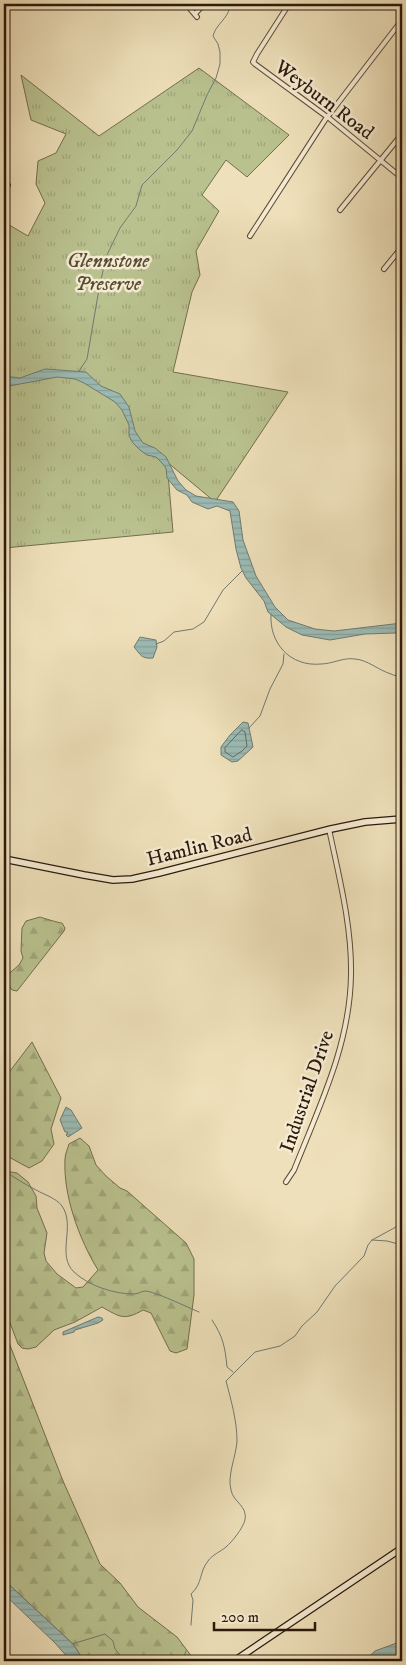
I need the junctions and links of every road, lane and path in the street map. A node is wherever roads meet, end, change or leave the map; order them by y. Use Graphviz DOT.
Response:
graph roads {
  1 [pos="186,4"];
  2 [pos="204,4"];
  3 [pos="289,4"];
  4 [pos="399,4"];
  5 [pos="402,8"];
  6 [pos="402,20"];
  7 [pos="327,117"];
  8 [pos="402,134"];
  9 [pos="381,160"];
  10 [pos="402,178"];
  11 [pos="4,180"];
  12 [pos="8,184"];
  13 [pos="340,210"];
  14 [pos="250,236"];
  15 [pos="402,247"];
  16 [pos="384,268"];
  17 [pos="402,818"];
  18 [pos="329,829"];
  19 [pos="4,859"];
  20 [pos="286,1182"];
  21 [pos="402,1548"];
  22 [pos="234,1661"];
  1 -- 2 [label="street"];
  3 -- 7 [label="street, Weyburn Road"];
  4 -- 5 [label="street"];
  6 -- 7 [label="street"];
  7 -- 9 [label="street, Weyburn Road"];
  7 -- 14 [label="street"];
  8 -- 9 [label="street"];
  9 -- 10 [label="street, Weyburn Road"];
  9 -- 13 [label="street"];
  11 -- 12 [label="street"];
  15 -- 16 [label="street"];
  17 -- 18 [label="street, Hamlin Road"];
  18 -- 19 [label="street, Hamlin Road"];
  18 -- 20 [label="street, Industrial Drive"];
  21 -- 22 [label="street"];
}
